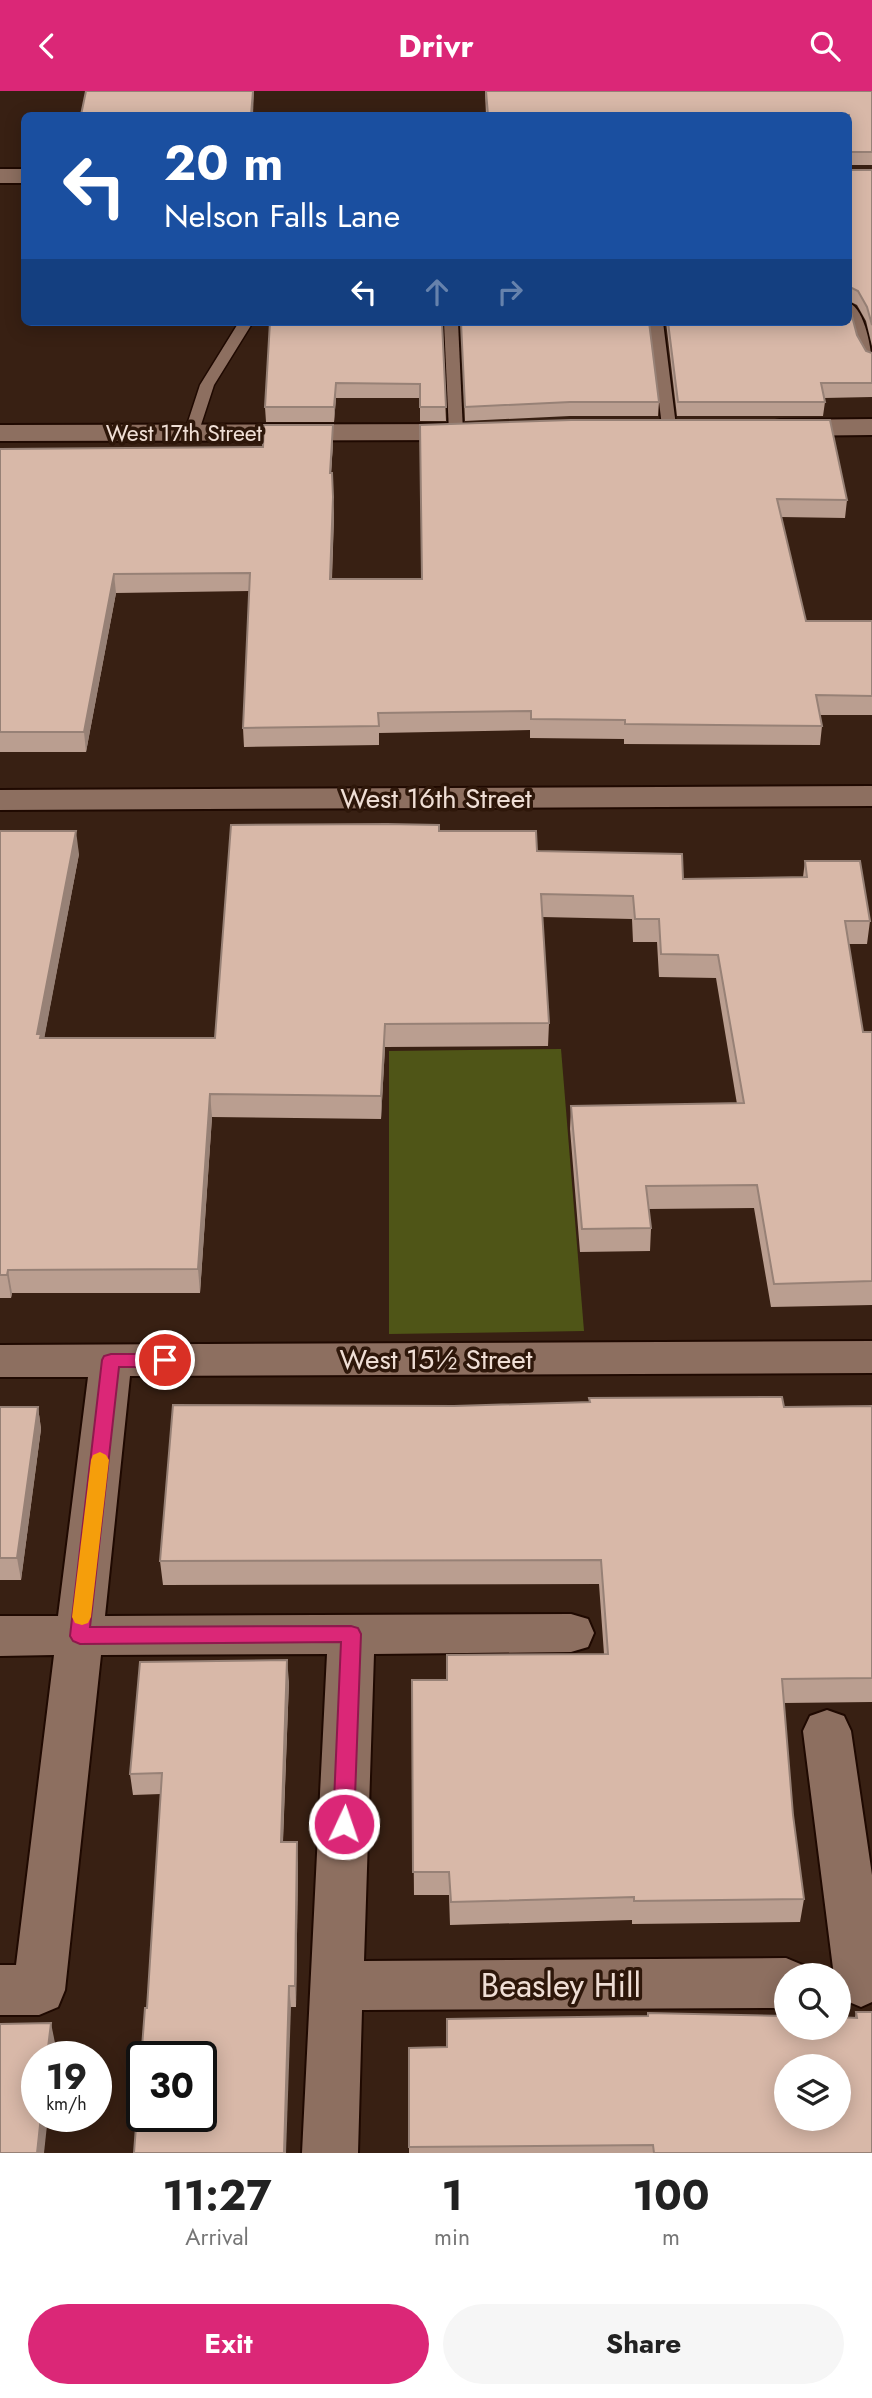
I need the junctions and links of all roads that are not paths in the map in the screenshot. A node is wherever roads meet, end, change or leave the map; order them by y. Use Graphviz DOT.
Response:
graph roads {
  1 [pos="0,176"];
  2 [pos="21,176"];
  3 [pos="852,314"];
  4 [pos="244,326"];
  5 [pos="451,326"];
  6 [pos="656,326"];
  7 [pos="872,363"];
  8 [pos="668,427"];
  9 [pos="872,427"];
  10 [pos="752,428"];
  11 [pos="494,431"];
  12 [pos="456,432"];
  13 [pos="0,433"];
  14 [pos="191,434"];
  15 [pos="872,796"];
  16 [pos="0,800"];
  17 [pos="872,1357"];
  18 [pos="111,1360"];
  19 [pos="0,1361"];
  20 [pos="571,1633"];
  21 [pos="351,1634"];
  22 [pos="0,1636"];
  23 [pos="80,1636"];
  24 [pos="827,1731"];
  25 [pos="857,1982"];
  26 [pos="774,1983"];
  27 [pos="337,1986"];
  28 [pos="20,1990"];
  29 [pos="330,2153"];
  1 -- 2 [label="street"];
  3 -- 7 [label="lane"];
  4 -- 14 [label="lane"];
  5 -- 12 [label="lane"];
  6 -- 8 [label="lane"];
  9 -- 10 [label="street"];
  11 -- 12 [label="street, West 17th Street"];
  12 -- 14 [label="street, West 17th Street"];
  13 -- 14 [label="street, West 17th Street"];
  15 -- 16 [label="street, West 16th Street"];
  17 -- 18 [label="street, West 15½ Street"];
  18 -- 19 [label="street, West 15½ Street"];
  18 -- 23 [label="street"];
  20 -- 21 [label="street"];
  21 -- 23 [label="street"];
  21 -- 27 [label="street"];
  22 -- 23 [label="street"];
  23 -- 28 [label="street"];
  24 -- 25 [label="street"];
  26 -- 27 [label="street, Beasley Hill"];
  27 -- 29 [label="street"];
}
